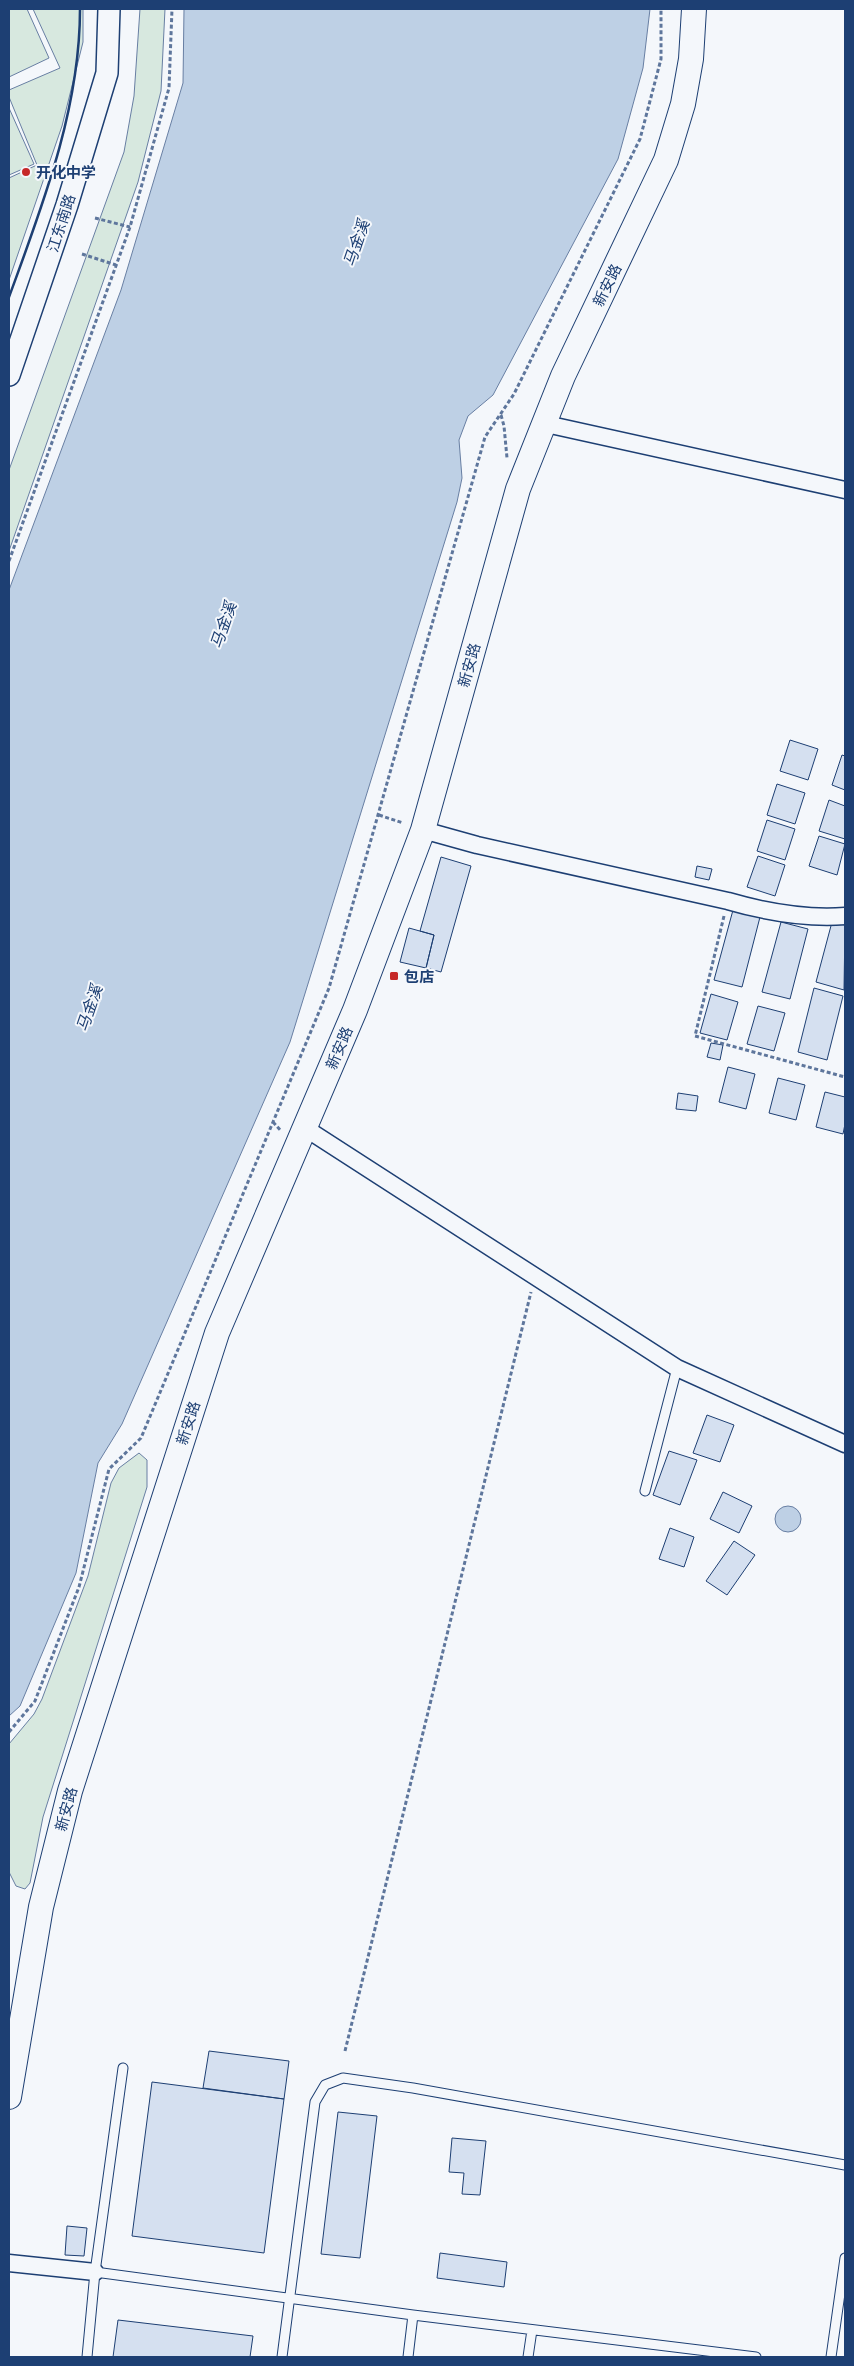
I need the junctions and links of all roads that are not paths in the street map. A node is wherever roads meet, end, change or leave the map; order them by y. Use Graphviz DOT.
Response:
graph roads {
  1 [pos="109,9"];
  2 [pos="694,9"];
  3 [pos="9,375"];
  4 [pos="546,424"];
  5 [pos="845,490"];
  6 [pos="423,830"];
  7 [pos="845,916"];
  8 [pos="305,1128"];
  9 [pos="677,1368"];
  10 [pos="845,1444"];
  11 [pos="646,1491"];
  12 [pos="123,2068"];
  13 [pos="9,2096"];
  14 [pos="845,2166"];
  15 [pos="845,2258"];
  16 [pos="9,2263"];
  17 [pos="95,2272"];
  18 [pos="289,2299"];
  19 [pos="413,2316"];
  20 [pos="532,2330"];
  21 [pos="87,2357"];
  22 [pos="282,2357"];
  23 [pos="408,2357"];
  24 [pos="528,2357"];
  25 [pos="756,2357"];
  26 [pos="830,2357"];
  1 -- 3 [label="street, 江东南路"];
  2 -- 4 [label="main road, 新安路"];
  4 -- 5 [label="street"];
  4 -- 6 [label="main road, 新安路"];
  6 -- 7 [label="street"];
  6 -- 8 [label="main road, 新安路"];
  8 -- 9 [label="street"];
  8 -- 13 [label="main road, 新安路"];
  9 -- 10 [label="street"];
  9 -- 11 [label="lane"];
  12 -- 17 [label="lane"];
  14 -- 18 [label="lane"];
  15 -- 26 [label="lane"];
  16 -- 17 [label="street"];
  17 -- 18 [label="lane"];
  17 -- 21 [label="lane"];
  18 -- 19 [label="lane"];
  18 -- 22 [label="lane"];
  19 -- 20 [label="lane"];
  19 -- 23 [label="lane"];
  20 -- 24 [label="lane"];
  20 -- 25 [label="lane"];
}
